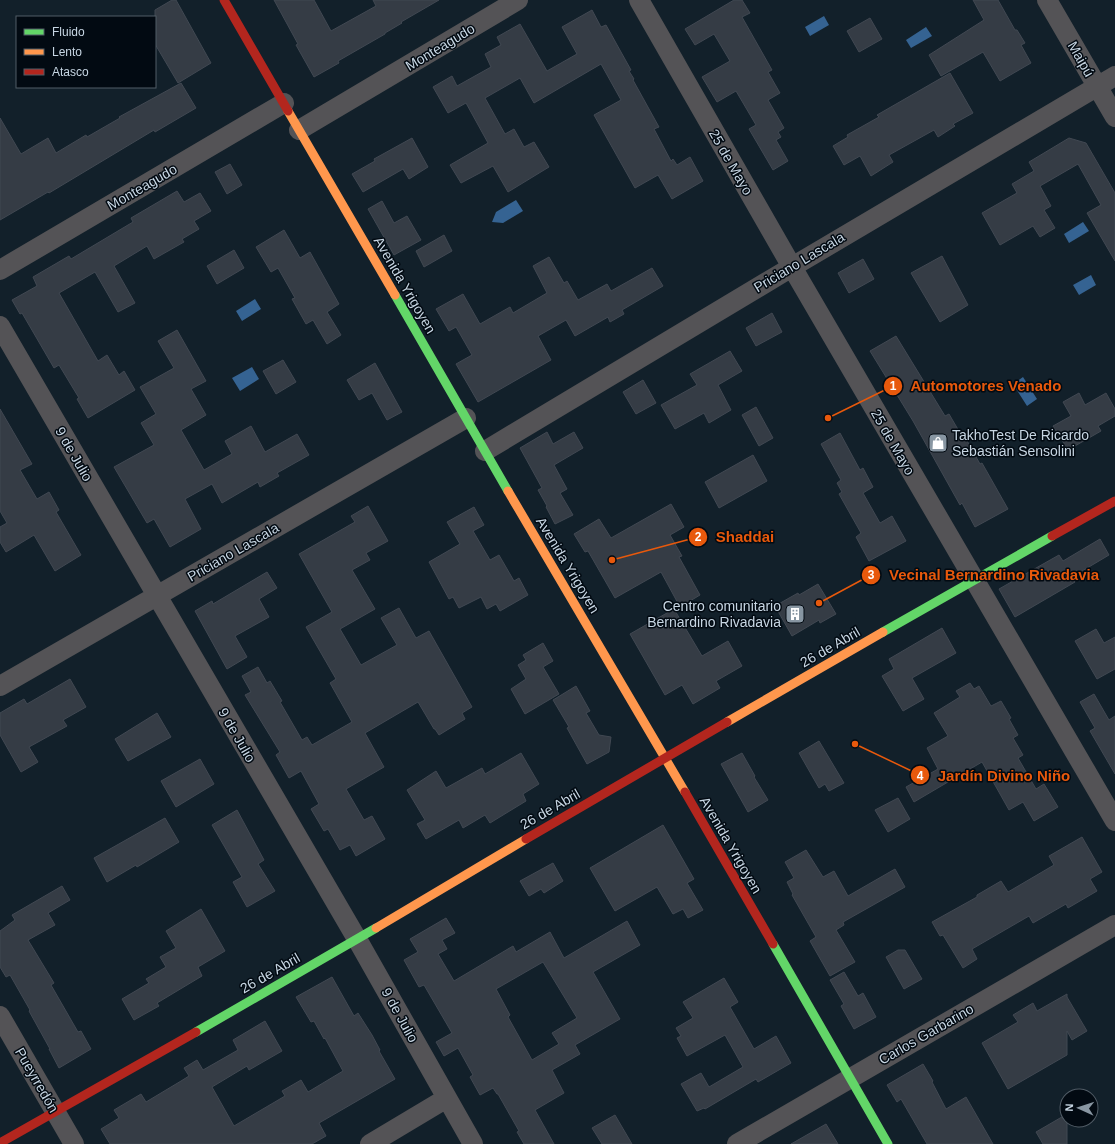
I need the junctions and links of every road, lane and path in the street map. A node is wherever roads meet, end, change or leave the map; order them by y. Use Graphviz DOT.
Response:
graph roads {
  1 [pos="224,0"];
  2 [pos="518,0"];
  3 [pos="639,0"];
  4 [pos="1047,0"];
  5 [pos="1115,76"];
  6 [pos="1097,86"];
  7 [pos="284,103"];
  8 [pos="1115,118"];
  9 [pos="299,130"];
  10 [pos="792,267"];
  11 [pos="0,270"];
  12 [pos="0,326"];
  13 [pos="466,418"];
  14 [pos="484,451"];
  15 [pos="1115,501"];
  16 [pos="974,580"];
  17 [pos="156,596"];
  18 [pos="0,686"];
  19 [pos="665,758"];
  20 [pos="1115,820"];
  21 [pos="1115,924"];
  22 [pos="357,939"];
  23 [pos="0,1016"];
  24 [pos="850,1078"];
  25 [pos="447,1098"];
  26 [pos="56,1112"];
  27 [pos="0,1143"];
  28 [pos="74,1144"];
  29 [pos="370,1144"];
  30 [pos="473,1144"];
  31 [pos="737,1144"];
  32 [pos="888,1144"];
  1 -- 7 [label="main road, Avenida Yrigoyen"];
  2 -- 9 [label="street, Monteagudo"];
  3 -- 10 [label="street, 25 de Mayo"];
  4 -- 6 [label="street, Maipú"];
  5 -- 6 [label="street, Priciano Lascala"];
  6 -- 8 [label="street, Maipú"];
  6 -- 10 [label="street, Priciano Lascala"];
  7 -- 9 [label="main road, Avenida Yrigoyen"];
  7 -- 11 [label="street, Monteagudo"];
  9 -- 13 [label="main road, Avenida Yrigoyen"];
  10 -- 14 [label="street, Priciano Lascala"];
  10 -- 16 [label="street, 25 de Mayo"];
  12 -- 17 [label="street, 9 de Julio"];
  13 -- 14 [label="main road, Avenida Yrigoyen"];
  13 -- 17 [label="street, Priciano Lascala"];
  14 -- 19 [label="main road, Avenida Yrigoyen"];
  15 -- 16 [label="main road, 26 de Abril"];
  16 -- 19 [label="main road, 26 de Abril"];
  16 -- 20 [label="street, 25 de Mayo"];
  17 -- 18 [label="street, Priciano Lascala"];
  17 -- 22 [label="street, 9 de Julio"];
  19 -- 22 [label="main road, 26 de Abril"];
  19 -- 24 [label="main road, Avenida Yrigoyen"];
  21 -- 24 [label="street, Carlos Garbarino"];
  22 -- 25 [label="street, 9 de Julio"];
  22 -- 26 [label="main road, 26 de Abril"];
  23 -- 26 [label="street, Pueyrredón"];
  24 -- 31 [label="street, Carlos Garbarino"];
  24 -- 32 [label="main road, Avenida Yrigoyen"];
  25 -- 29 [label="street"];
  25 -- 30 [label="street, 9 de Julio"];
  26 -- 27 [label="main road, 26 de Abril"];
  26 -- 28 [label="street, Pueyrredón"];
}
